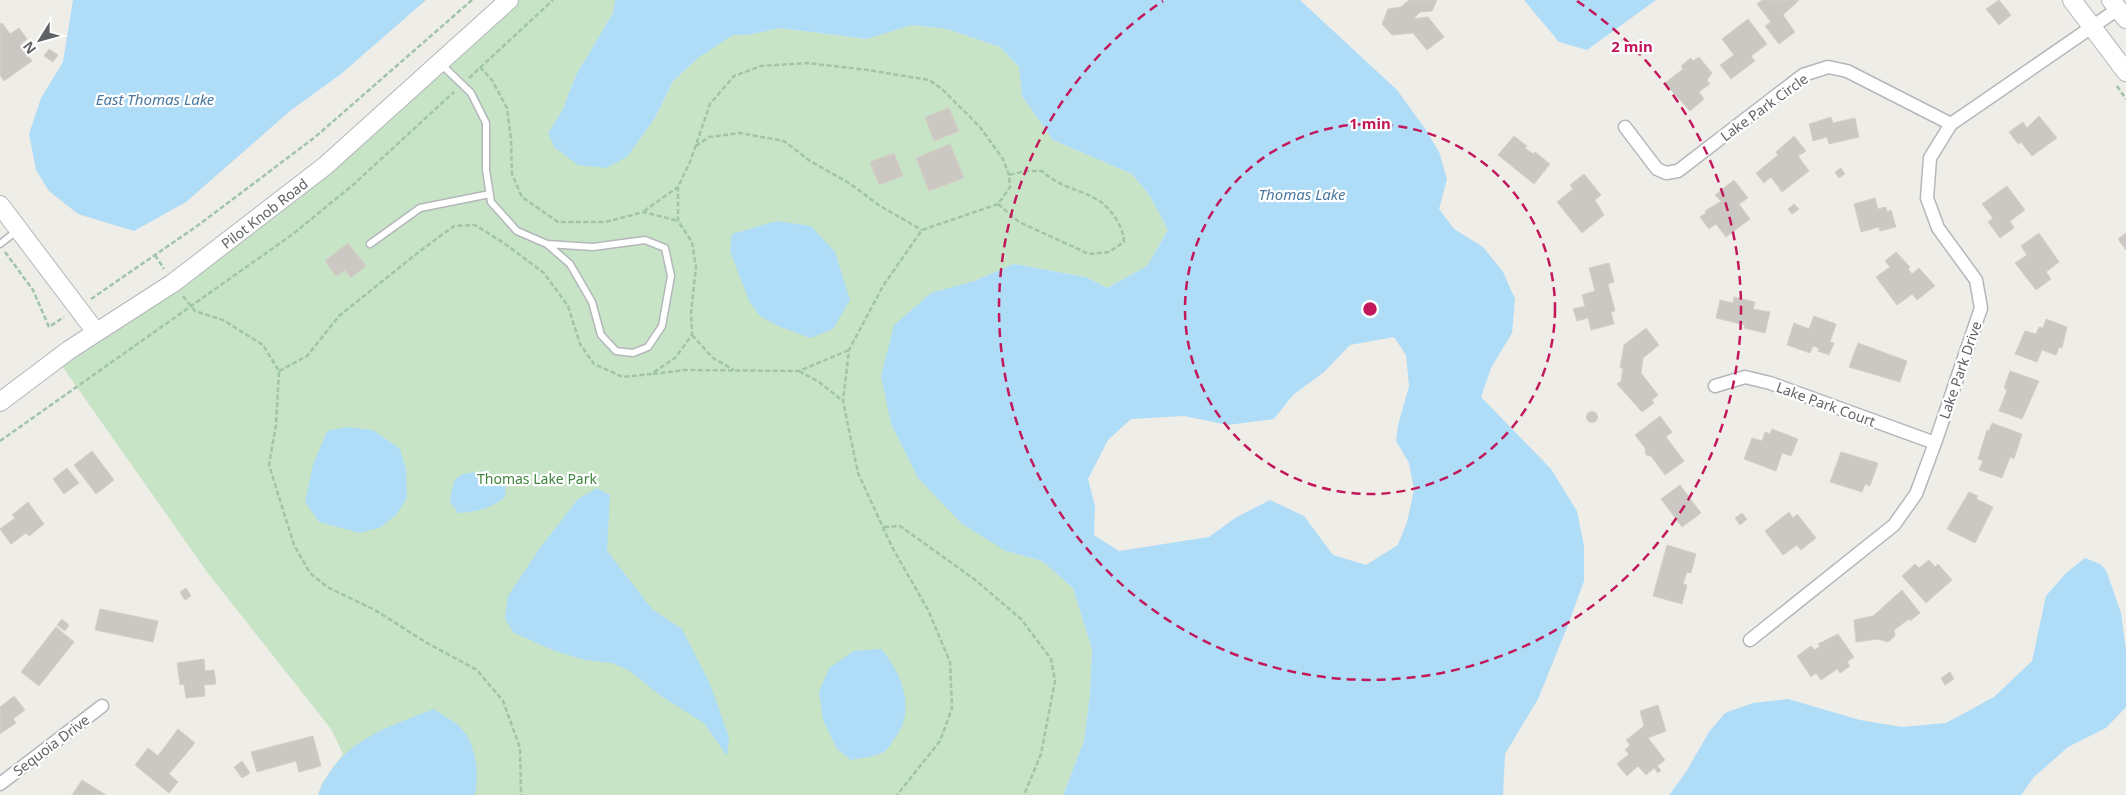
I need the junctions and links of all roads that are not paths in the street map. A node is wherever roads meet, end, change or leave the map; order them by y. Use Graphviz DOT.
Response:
graph roads {
  1 [pos="509,0"];
  2 [pos="2072,0"];
  3 [pos="2118,9"];
  4 [pos="2093,27"];
  5 [pos="440,63"];
  6 [pos="2126,72"];
  7 [pos="1951,124"];
  8 [pos="1624,127"];
  9 [pos="490,194"];
  10 [pos="0,204"];
  11 [pos="19,230"];
  12 [pos="0,244"];
  13 [pos="370,244"];
  14 [pos="547,244"];
  15 [pos="96,332"];
  16 [pos="1715,386"];
  17 [pos="0,402"];
  18 [pos="1935,443"];
  19 [pos="1750,640"];
  20 [pos="102,706"];
  21 [pos="0,784"];
  1 -- 5 [label="main road, Pilot Knob Road"];
  2 -- 4 [label="main road"];
  3 -- 4 [label="street, Lake Park Drive"];
  4 -- 6 [label="main road"];
  4 -- 7 [label="street, Lake Park Drive"];
  5 -- 9 [label="lane"];
  5 -- 15 [label="main road, Pilot Knob Road"];
  7 -- 8 [label="street, Lake Park Circle"];
  7 -- 18 [label="street, Lake Park Drive"];
  9 -- 13 [label="lane"];
  9 -- 14 [label="lane"];
  10 -- 11 [label="main road"];
  11 -- 12 [label="lane"];
  11 -- 15 [label="main road"];
  14 -- 14 [label="lane"];
  15 -- 17 [label="main road, Pilot Knob Road"];
  16 -- 18 [label="street, Lake Park Court"];
  18 -- 19 [label="street, Lake Park Drive"];
  20 -- 21 [label="street, Sequoia Drive"];
}
